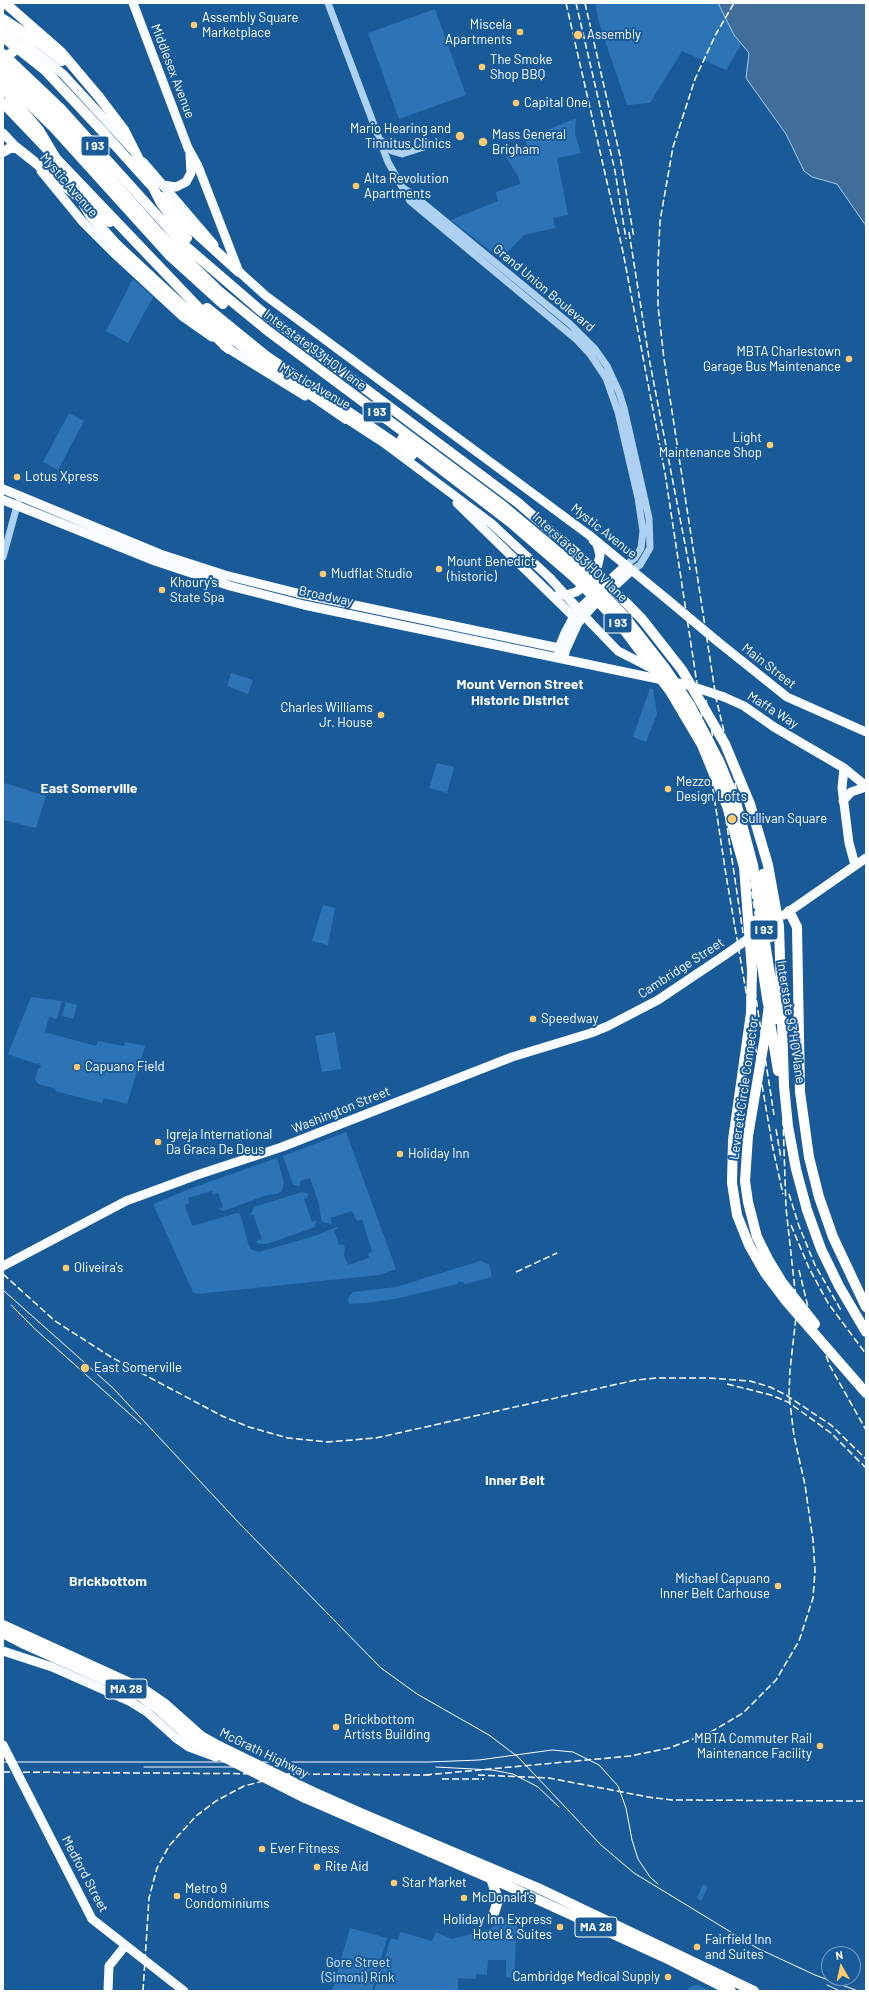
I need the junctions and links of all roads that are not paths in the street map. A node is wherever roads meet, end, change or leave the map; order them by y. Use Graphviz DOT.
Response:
graph roads {
  1 [pos="5,3"];
  2 [pos="133,3"];
  3 [pos="328,3"];
  4 [pos="3,19"];
  5 [pos="3,26"];
  6 [pos="3,37"];
  7 [pos="30,46"];
  8 [pos="3,54"];
  9 [pos="3,60"];
  10 [pos="3,67"];
  11 [pos="3,78"];
  12 [pos="3,88"];
  13 [pos="99,97"];
  14 [pos="3,103"];
  15 [pos="3,133"];
  16 [pos="379,139"];
  17 [pos="424,147"];
  18 [pos="17,148"];
  19 [pos="188,148"];
  20 [pos="3,152"];
  21 [pos="163,186"];
  22 [pos="138,244"];
  23 [pos="178,246"];
  24 [pos="239,272"];
  25 [pos="166,274"];
  26 [pos="229,349"];
  27 [pos="346,419"];
  28 [pos="439,483"];
  29 [pos="3,489"];
  30 [pos="20,496"];
  31 [pos="3,500"];
  32 [pos="17,506"];
  33 [pos="510,522"];
  34 [pos="589,534"];
  35 [pos="3,557"];
  36 [pos="629,568"];
  37 [pos="578,575"];
  38 [pos="543,587"];
  39 [pos="668,600"];
  40 [pos="577,618"];
  41 [pos="561,655"];
  42 [pos="655,678"];
  43 [pos="687,685"];
  44 [pos="866,732"];
  45 [pos="844,768"];
  46 [pos="742,784"];
  47 [pos="866,786"];
  48 [pos="843,801"];
  49 [pos="866,858"];
  50 [pos="855,865"];
  51 [pos="744,866"];
  52 [pos="787,913"];
  53 [pos="492,1065"];
  54 [pos="3,1266"];
  55 [pos="866,1307"];
  56 [pos="866,1323"];
  57 [pos="866,1332"];
  58 [pos="866,1335"];
  59 [pos="866,1384"];
  60 [pos="866,1393"];
  61 [pos="3,1625"];
  62 [pos="3,1633"];
  63 [pos="3,1651"];
  64 [pos="3,1745"];
  65 [pos="237,1765"];
  66 [pos="308,1794"];
  67 [pos="492,1878"];
  68 [pos="524,1888"];
  69 [pos="492,1920"];
  70 [pos="125,1946"];
  71 [pos="725,1986"];
  72 [pos="181,1989"];
  73 [pos="108,1991"];
  74 [pos="754,1991"];
  1 -- 13 [label="highway"];
  2 -- 19 [label="main road, Middlesex Avenue"];
  3 -- 16 [label="street, Grand Union Boulevard"];
  4 -- 13 [label="highway"];
  5 -- 7 [label="main road, Mystic Avenue"];
  6 -- 24 [label="highway, bridge"];
  7 -- 9 [label="highway"];
  7 -- 21 [label="main road, Mystic Avenue"];
  8 -- 23 [label="highway, I 93, bridge"];
  10 -- 23 [label="highway, Interstate 93 HOV lane / I 93"];
  11 -- 23 [label="highway, I 93"];
  12 -- 26 [label="highway, bridge"];
  13 -- 23 [label="highway, bridge"];
  14 -- 22 [label="highway"];
  15 -- 18 [label="main road, Mystic Avenue"];
  16 -- 17 [label="street"];
  16 -- 36 [label="street, Grand Union Boulevard"];
  18 -- 20 [label="highway"];
  18 -- 22 [label="highway"];
  18 -- 26 [label="main road, Mystic Avenue"];
  19 -- 21 [label="main road, Middlesex Avenue"];
  19 -- 24 [label="main road, Middlesex Avenue"];
  21 -- 24 [label="main road, Mystic Avenue"];
  22 -- 25 [label="highway"];
  23 -- 33 [label="highway, I 93"];
  23 -- 37 [label="highway, Interstate 93 HOV lane / I 93"];
  23 -- 46 [label="highway, I 93, bridge"];
  24 -- 34 [label="main road, Mystic Avenue"];
  25 -- 27 [label="highway"];
  25 -- 33 [label="highway"];
  26 -- 27 [label="main road, Mystic Avenue"];
  27 -- 28 [label="main road, Mystic Avenue"];
  28 -- 38 [label="main road"];
  28 -- 43 [label="main road, Mystic Avenue, bridge"];
  29 -- 30 [label="main road, Broadway"];
  30 -- 32 [label="street"];
  30 -- 41 [label="main road, Broadway"];
  31 -- 32 [label="main road, Broadway"];
  32 -- 35 [label="street"];
  32 -- 41 [label="main road, Broadway"];
  33 -- 37 [label="highway, I 93"];
  34 -- 36 [label="main road, Mystic Avenue"];
  34 -- 38 [label="main road"];
  36 -- 39 [label="main road, Mystic Avenue"];
  36 -- 40 [label="main road"];
  37 -- 51 [label="highway, I 93, bridge"];
  37 -- 56 [label="highway, Interstate 93 HOV lane / I 93, bridge"];
  38 -- 40 [label="main road"];
  39 -- 44 [label="main road, Main Street, bridge"];
  40 -- 41 [label="main road"];
  41 -- 42 [label="main road, Broadway"];
  42 -- 43 [label="main road, Maffa Way"];
  43 -- 45 [label="main road, Maffa Way, bridge"];
  45 -- 47 [label="main road, Maffa Way"];
  45 -- 48 [label="main road"];
  46 -- 57 [label="highway, I 93, bridge"];
  46 -- 59 [label="highway, Leverett Circle Connector, bridge"];
  47 -- 48 [label="main road"];
  48 -- 50 [label="main road"];
  49 -- 50 [label="main road, Cambridge Street"];
  50 -- 52 [label="main road, Cambridge Street"];
  51 -- 58 [label="highway, I 93, bridge"];
  51 -- 60 [label="highway, Leverett Circle Connector, bridge"];
  52 -- 53 [label="main road, Cambridge Street, bridge"];
  52 -- 55 [label="highway"];
  53 -- 54 [label="main road, Washington Street"];
  61 -- 66 [label="highway, McGrath Highway / MA 28, bridge"];
  62 -- 65 [label="highway, McGrath Highway / MA 28, bridge"];
  63 -- 65 [label="main road, McGrath Highway, bridge"];
  64 -- 70 [label="main road, Medford Street"];
  65 -- 66 [label="highway, McGrath Highway / MA 28, bridge"];
  66 -- 67 [label="highway, McGrath Highway / MA 28"];
  66 -- 68 [label="highway, McGrath Highway / MA 28"];
  67 -- 68 [label="highway, McGrath Highway / MA 28"];
  67 -- 69 [label="highway"];
  68 -- 71 [label="highway, MA 28"];
  70 -- 72 [label="main road, Medford Street"];
  70 -- 73 [label="main road"];
  71 -- 74 [label="highway, MA 28"];
}
